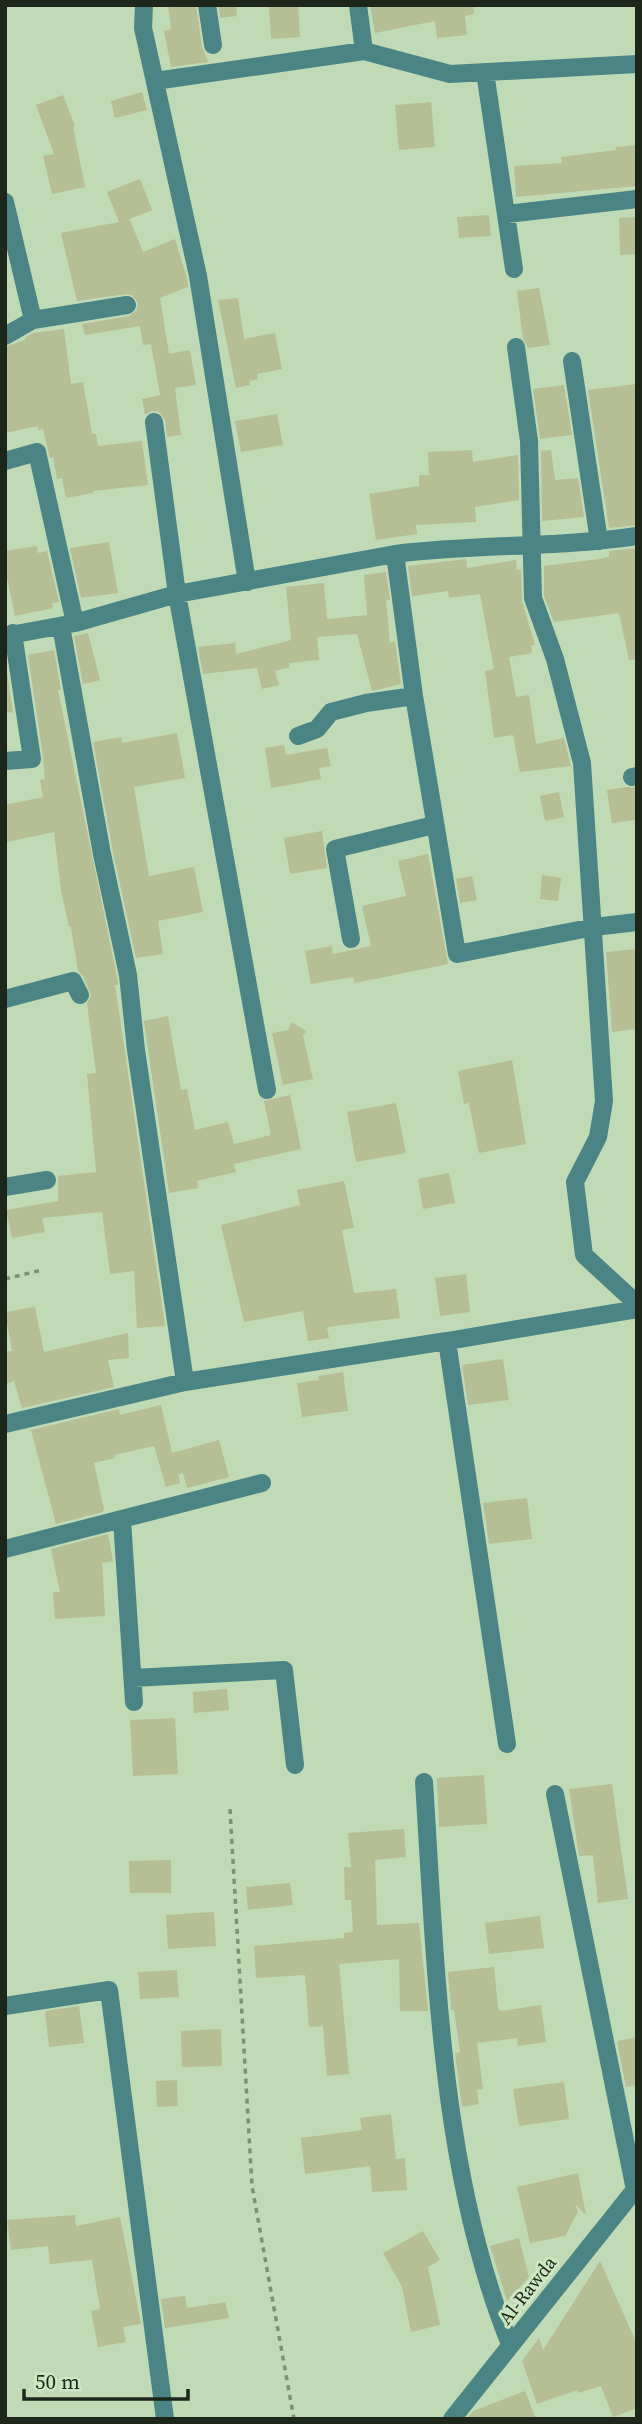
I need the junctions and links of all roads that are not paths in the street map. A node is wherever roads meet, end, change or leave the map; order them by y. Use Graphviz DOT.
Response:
graph roads {
  1 [pos="144,5"];
  2 [pos="207,5"];
  3 [pos="358,5"];
  4 [pos="213,45"];
  5 [pos="364,51"];
  6 [pos="637,64"];
  7 [pos="485,72"];
  8 [pos="155,81"];
  9 [pos="637,199"];
  10 [pos="5,202"];
  11 [pos="507,214"];
  12 [pos="514,269"];
  13 [pos="127,305"];
  14 [pos="33,320"];
  15 [pos="5,336"];
  16 [pos="516,346"];
  17 [pos="572,361"];
  18 [pos="154,422"];
  19 [pos="5,461"];
  20 [pos="637,536"];
  21 [pos="599,541"];
  22 [pos="532,545"];
  23 [pos="395,554"];
  24 [pos="247,582"];
  25 [pos="177,594"];
  26 [pos="68,625"];
  27 [pos="9,635"];
  28 [pos="415,696"];
  29 [pos="298,736"];
  30 [pos="5,761"];
  31 [pos="434,825"];
  32 [pos="637,922"];
  33 [pos="594,927"];
  34 [pos="351,939"];
  35 [pos="80,995"];
  36 [pos="5,999"];
  37 [pos="267,1090"];
  38 [pos="47,1180"];
  39 [pos="5,1187"];
  40 [pos="637,1306"];
  41 [pos="447,1342"];
  42 [pos="185,1382"];
  43 [pos="5,1424"];
  44 [pos="262,1483"];
  45 [pos="122,1520"];
  46 [pos="5,1549"];
  47 [pos="133,1678"];
  48 [pos="134,1702"];
  49 [pos="507,1744"];
  50 [pos="295,1765"];
  51 [pos="424,1782"];
  52 [pos="555,1794"];
  53 [pos="5,2006"];
  54 [pos="636,2189"];
  55 [pos="510,2344"];
  56 [pos="166,2419"];
  57 [pos="452,2419"];
  1 -- 8 [label="street"];
  2 -- 4 [label="street"];
  3 -- 5 [label="street"];
  5 -- 7 [label="street"];
  5 -- 8 [label="street"];
  6 -- 7 [label="street"];
  7 -- 11 [label="street"];
  8 -- 24 [label="street"];
  9 -- 11 [label="street"];
  10 -- 14 [label="street"];
  11 -- 12 [label="street"];
  13 -- 14 [label="street"];
  14 -- 15 [label="street"];
  16 -- 22 [label="street"];
  17 -- 21 [label="street"];
  18 -- 25 [label="street"];
  19 -- 26 [label="street"];
  20 -- 21 [label="street"];
  21 -- 22 [label="street"];
  22 -- 23 [label="street"];
  22 -- 33 [label="street"];
  23 -- 24 [label="street"];
  23 -- 28 [label="street"];
  24 -- 25 [label="street"];
  25 -- 26 [label="street"];
  25 -- 37 [label="street"];
  26 -- 27 [label="street"];
  26 -- 42 [label="street"];
  27 -- 30 [label="street"];
  28 -- 29 [label="street"];
  28 -- 31 [label="street"];
  31 -- 33 [label="street"];
  31 -- 34 [label="street"];
  32 -- 33 [label="street"];
  33 -- 40 [label="street"];
  35 -- 36 [label="street"];
  38 -- 39 [label="street"];
  40 -- 41 [label="street"];
  41 -- 42 [label="street"];
  41 -- 49 [label="street"];
  42 -- 43 [label="street"];
  44 -- 45 [label="street"];
  45 -- 46 [label="street"];
  45 -- 47 [label="street"];
  47 -- 48 [label="street"];
  47 -- 50 [label="street"];
  51 -- 55 [label="street"];
  52 -- 54 [label="street"];
  53 -- 56 [label="street"];
  54 -- 55 [label="street, Al-Rawda"];
  55 -- 57 [label="street, Al-Rawda"];
}
